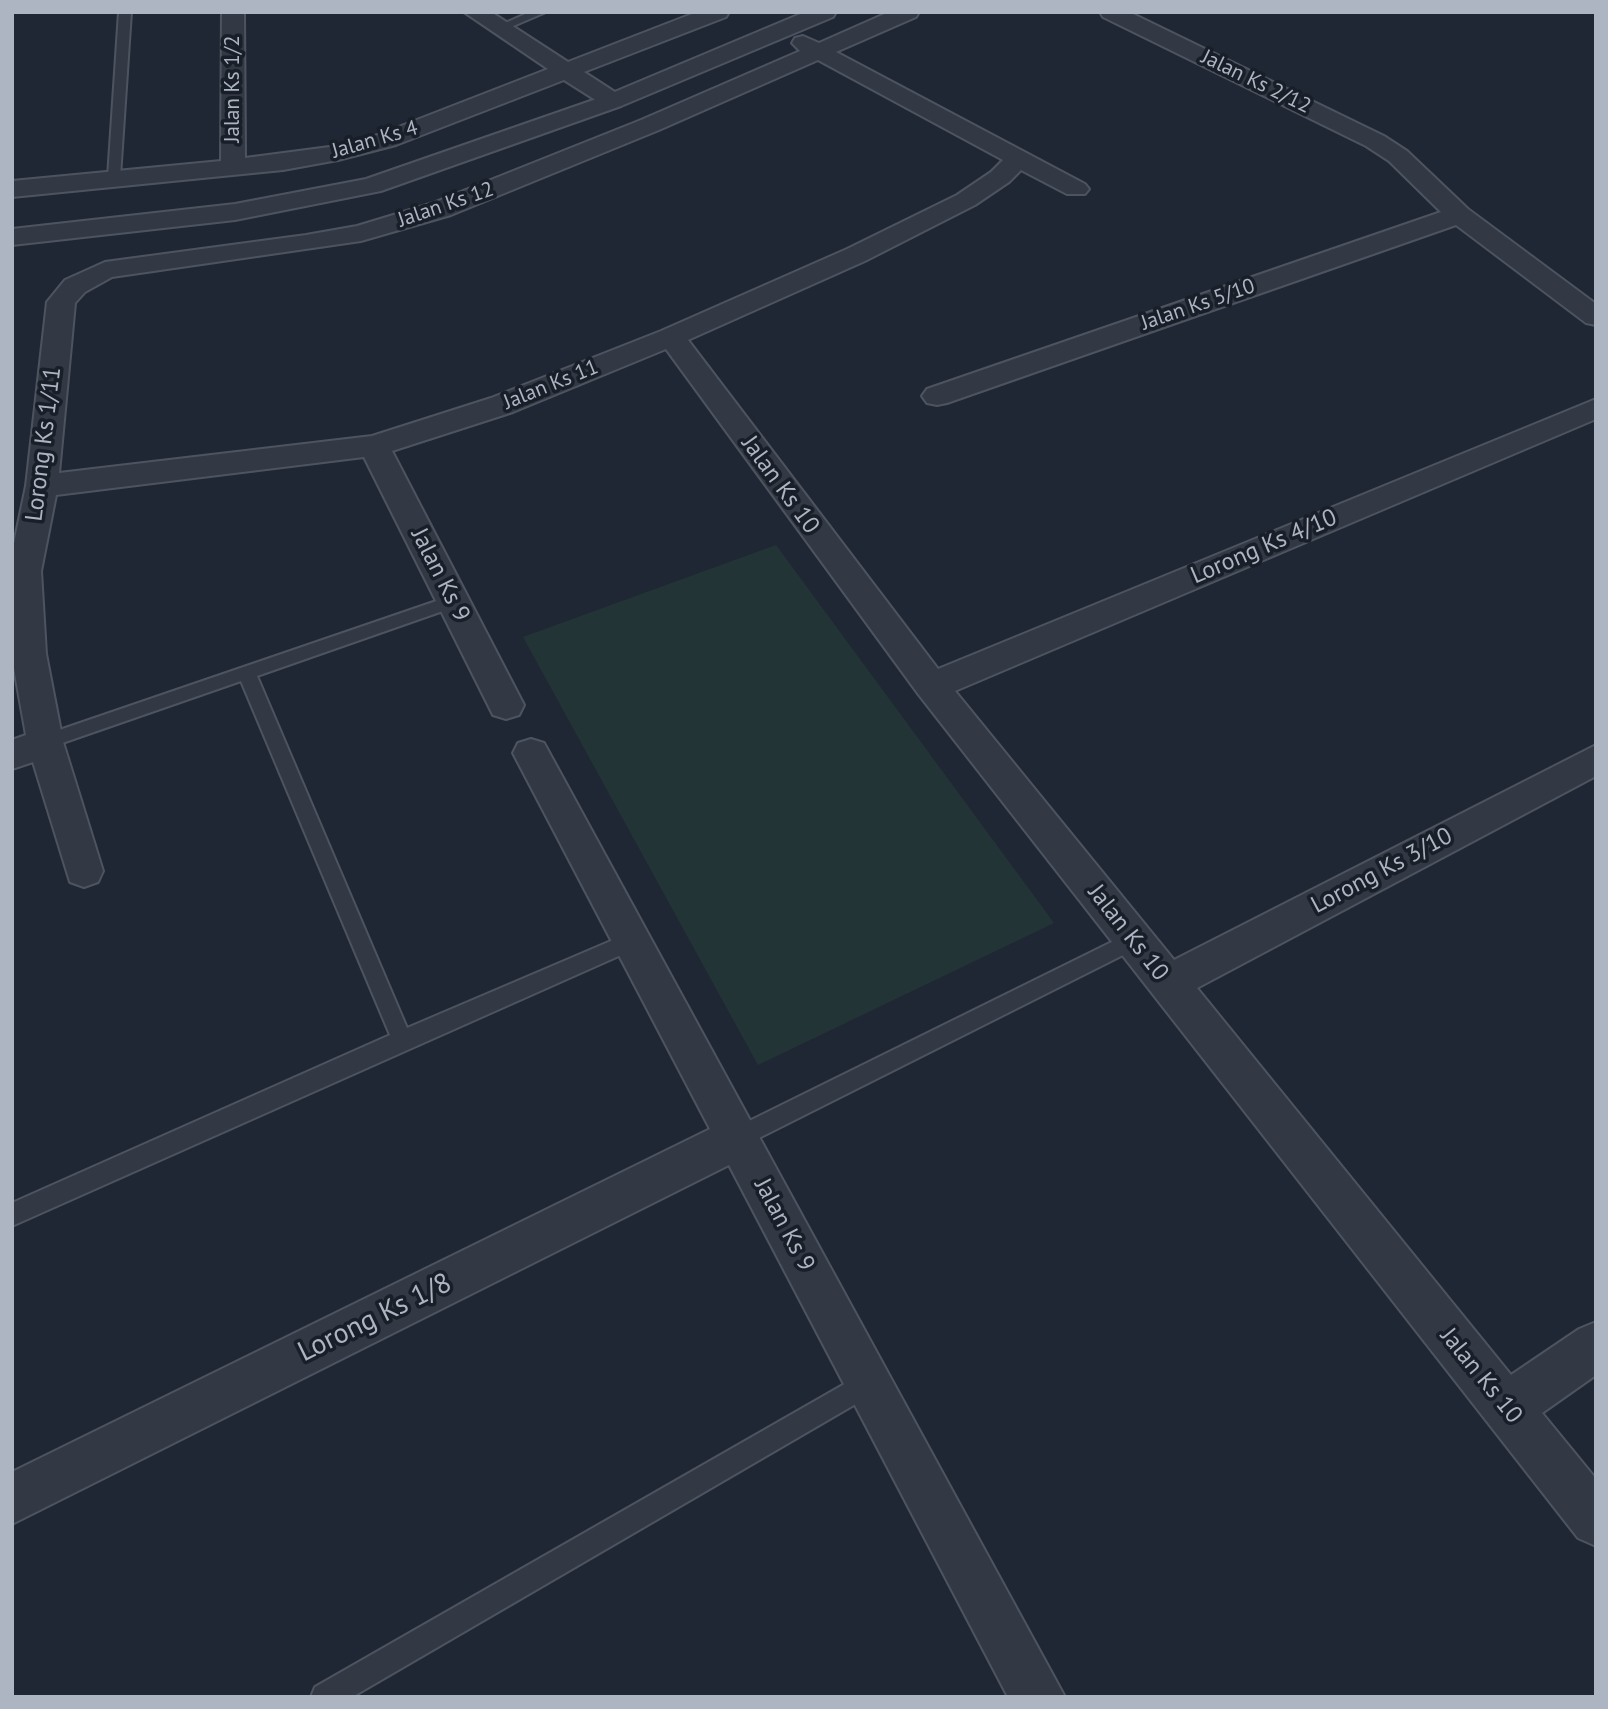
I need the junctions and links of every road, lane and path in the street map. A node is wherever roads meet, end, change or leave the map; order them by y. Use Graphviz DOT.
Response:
graph roads {
  1 [pos="125,12"];
  2 [pos="233,12"];
  3 [pos="475,12"];
  4 [pos="541,12"];
  5 [pos="718,12"];
  6 [pos="825,12"];
  7 [pos="908,12"];
  8 [pos="1111,12"];
  9 [pos="500,28"];
  10 [pos="781,31"];
  11 [pos="820,52"];
  12 [pos="568,72"];
  13 [pos="613,101"];
  14 [pos="1018,158"];
  15 [pos="233,166"];
  16 [pos="114,177"];
  17 [pos="12,189"];
  18 [pos="1076,189"];
  19 [pos="1459,215"];
  20 [pos="12,237"];
  21 [pos="61,302"];
  22 [pos="1596,317"];
  23 [pos="671,337"];
  24 [pos="937,396"];
  25 [pos="1596,408"];
  26 [pos="374,446"];
  27 [pos="42,486"];
  28 [pos="454,601"];
  29 [pos="247,674"];
  30 [pos="931,686"];
  31 [pos="506,705"];
  32 [pos="45,742"];
  33 [pos="531,753"];
  34 [pos="12,755"];
  35 [pos="1596,759"];
  36 [pos="84,871"];
  37 [pos="1134,940"];
  38 [pos="632,941"];
  39 [pos="1168,983"];
  40 [pos="402,1040"];
  41 [pos="737,1138"];
  42 [pos="12,1215"];
  43 [pos="1596,1346"];
  44 [pos="869,1381"];
  45 [pos="1506,1408"];
  46 [pos="12,1499"];
  47 [pos="1596,1520"];
  48 [pos="1022,1691"];
  49 [pos="325,1697"];
  1 -- 16 [label="lane"];
  2 -- 15 [label="street, Jalan Ks 1/2"];
  3 -- 9 [label="street"];
  4 -- 9 [label="lane"];
  5 -- 12 [label="street, Jalan Ks 4"];
  6 -- 10 [label="street"];
  7 -- 11 [label="street, Jalan Ks 12"];
  8 -- 19 [label="street, Jalan Ks 2/12"];
  9 -- 12 [label="street"];
  10 -- 11 [label="street"];
  10 -- 13 [label="street"];
  11 -- 14 [label="street"];
  11 -- 21 [label="street, Jalan Ks 12"];
  12 -- 13 [label="street"];
  12 -- 15 [label="street, Jalan Ks 4"];
  13 -- 20 [label="street"];
  14 -- 18 [label="street"];
  14 -- 23 [label="street, Jalan Ks 11"];
  15 -- 16 [label="street, Jalan Ks 4"];
  16 -- 17 [label="street, Jalan Ks 4"];
  19 -- 22 [label="street, Jalan Ks 2/12"];
  19 -- 24 [label="street, Jalan Ks 5/10"];
  21 -- 27 [label="street, Lorong Ks 1/11"];
  23 -- 26 [label="street, Jalan Ks 11"];
  23 -- 30 [label="street, Jalan Ks 10"];
  25 -- 30 [label="street, Lorong Ks 4/10"];
  26 -- 27 [label="street, Jalan Ks 11"];
  26 -- 28 [label="street, Jalan Ks 9"];
  27 -- 32 [label="street, Lorong Ks 1/11"];
  28 -- 29 [label="lane"];
  28 -- 31 [label="street, Jalan Ks 9"];
  29 -- 32 [label="lane"];
  29 -- 40 [label="lane"];
  30 -- 37 [label="street, Jalan Ks 10"];
  32 -- 34 [label="street"];
  32 -- 36 [label="street, Lorong Ks 1/11"];
  33 -- 38 [label="street, Jalan Ks 9"];
  35 -- 39 [label="street, Lorong Ks 3/10"];
  37 -- 39 [label="street, Jalan Ks 10"];
  37 -- 41 [label="lane"];
  38 -- 40 [label="lane"];
  38 -- 41 [label="street, Jalan Ks 9"];
  39 -- 45 [label="street, Jalan Ks 10"];
  40 -- 42 [label="lane"];
  41 -- 44 [label="street, Jalan Ks 9"];
  41 -- 46 [label="street, Lorong Ks 1/8"];
  43 -- 45 [label="street"];
  44 -- 48 [label="street, Jalan Ks 9"];
  44 -- 49 [label="lane"];
  45 -- 47 [label="street, Jalan Ks 10"];
}
